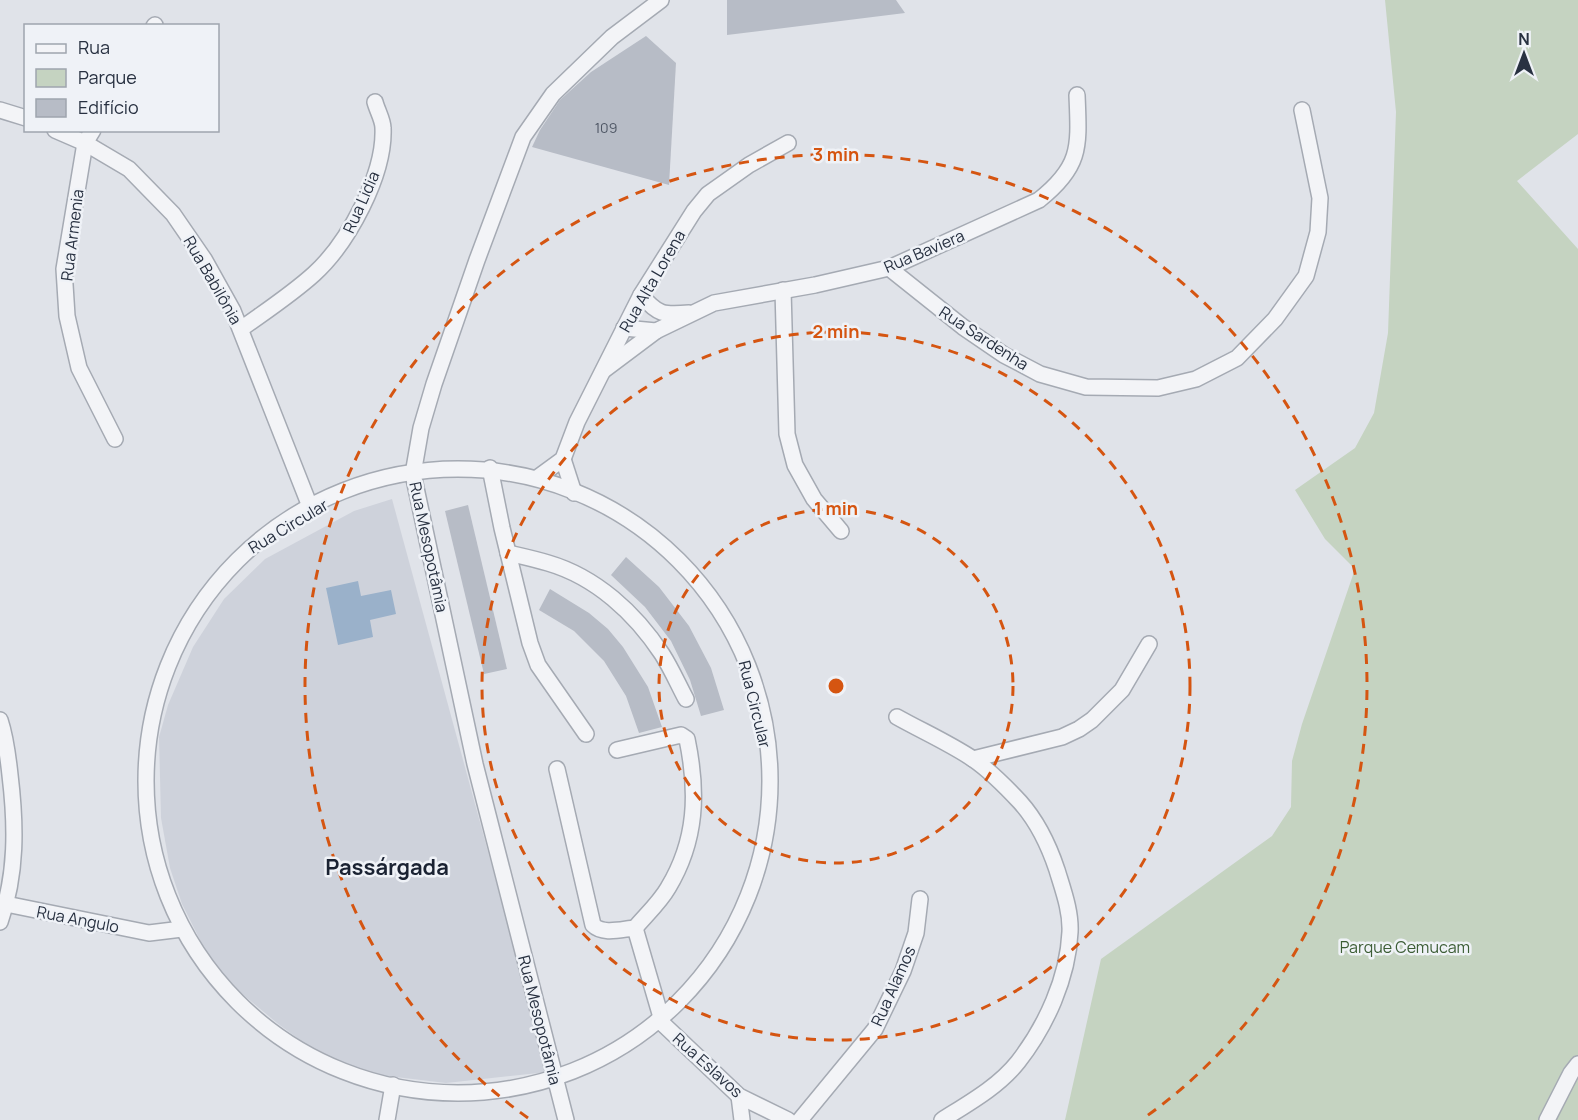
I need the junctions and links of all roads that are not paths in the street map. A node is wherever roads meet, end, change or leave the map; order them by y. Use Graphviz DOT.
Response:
graph roads {
  1 [pos="660,0"];
  2 [pos="1077,95"];
  3 [pos="375,102"];
  4 [pos="0,110"];
  5 [pos="1302,110"];
  6 [pos="24,117"];
  7 [pos="65,132"];
  8 [pos="89,137"];
  9 [pos="788,143"];
  10 [pos="889,268"];
  11 [pos="783,290"];
  12 [pos="641,295"];
  13 [pos="692,313"];
  14 [pos="624,328"];
  15 [pos="241,329"];
  16 [pos="656,331"];
  17 [pos="601,372"];
  18 [pos="115,439"];
  19 [pos="563,459"];
  20 [pos="490,468"];
  21 [pos="413,474"];
  22 [pos="537,478"];
  23 [pos="574,493"];
  24 [pos="311,509"];
  25 [pos="841,531"];
  26 [pos="508,553"];
  27 [pos="1149,644"];
  28 [pos="686,699"];
  29 [pos="897,717"];
  30 [pos="0,720"];
  31 [pos="586,734"];
  32 [pos="617,750"];
  33 [pos="973,759"];
  34 [pos="557,769"];
  35 [pos="920,899"];
  36 [pos="6,904"];
  37 [pos="0,922"];
  38 [pos="635,928"];
  39 [pos="182,929"];
  40 [pos="663,1024"];
  41 [pos="1578,1064"];
  42 [pos="555,1079"];
  43 [pos="393,1085"];
  44 [pos="739,1096"];
  45 [pos="948,1118"];
  46 [pos="387,1120"];
  47 [pos="566,1120"];
  48 [pos="742,1120"];
  49 [pos="788,1120"];
  50 [pos="800,1120"];
  51 [pos="1547,1120"];
  1 -- 21 [label="street, Rua Mesopotâmia"];
  2 -- 10 [label="street, Rua Baviera"];
  3 -- 15 [label="street, Rua Lidia"];
  4 -- 6 [label="street"];
  5 -- 10 [label="street, Rua Sardenha"];
  7 -- 8 [label="street, Rua Babilônia"];
  8 -- 15 [label="street, Rua Babilônia"];
  8 -- 18 [label="street, Rua Armenia"];
  9 -- 12 [label="street, Rua Alta Lorena"];
  10 -- 11 [label="street, Rua Baviera"];
  11 -- 13 [label="street, Rua Baviera"];
  11 -- 25 [label="street"];
  12 -- 13 [label="street"];
  12 -- 14 [label="street, Rua Alta Lorena"];
  13 -- 16 [label="street, Rua Baviera"];
  14 -- 16 [label="street, Rua Baviera"];
  14 -- 17 [label="street, Rua Alta Lorena"];
  15 -- 24 [label="street, Rua Babilônia"];
  16 -- 17 [label="street, Rua Baviera"];
  17 -- 19 [label="street, Rua Alta Lorena"];
  19 -- 22 [label="street"];
  19 -- 23 [label="street"];
  20 -- 21 [label="street, Rua Circular"];
  20 -- 22 [label="street, Rua Circular"];
  20 -- 26 [label="street"];
  21 -- 24 [label="street, Rua Circular"];
  21 -- 42 [label="street, Rua Mesopotâmia"];
  22 -- 23 [label="street, Rua Circular"];
  23 -- 40 [label="street, Rua Circular"];
  24 -- 39 [label="street, Rua Circular"];
  26 -- 28 [label="street"];
  26 -- 31 [label="street"];
  27 -- 33 [label="street"];
  29 -- 33 [label="street"];
  30 -- 36 [label="street"];
  32 -- 38 [label="street"];
  33 -- 45 [label="street"];
  34 -- 38 [label="street"];
  35 -- 50 [label="street, Rua Alamos"];
  36 -- 37 [label="street"];
  36 -- 39 [label="street, Rua Angulo"];
  38 -- 40 [label="street"];
  39 -- 43 [label="street, Rua Circular"];
  40 -- 42 [label="street, Rua Circular"];
  40 -- 44 [label="street, Rua Eslavos"];
  41 -- 51 [label="street"];
  42 -- 43 [label="street, Rua Circular"];
  42 -- 47 [label="street, Rua Mesopotâmia"];
  43 -- 46 [label="street"];
  44 -- 48 [label="street"];
  44 -- 49 [label="street, Rua Eslavos"];
}
